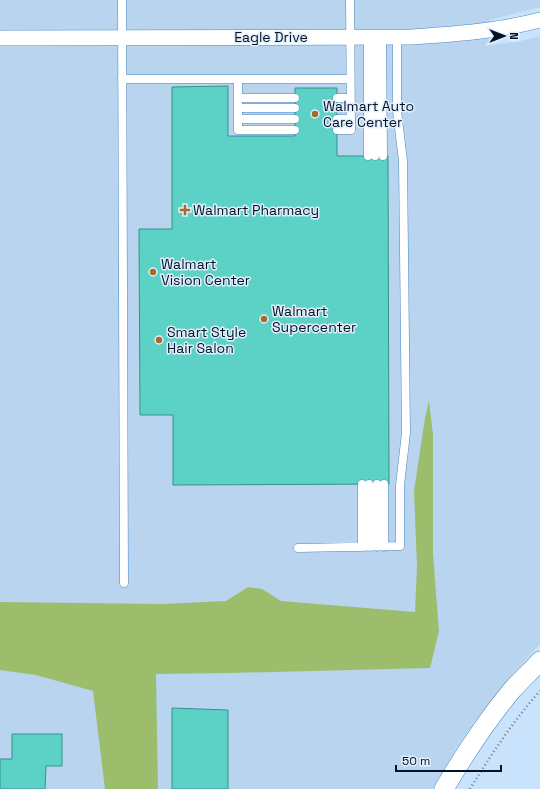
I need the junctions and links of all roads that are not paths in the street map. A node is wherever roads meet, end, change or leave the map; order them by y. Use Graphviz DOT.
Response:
graph roads {
  1 [pos="122,0"];
  2 [pos="350,0"];
  3 [pos="540,20"];
  4 [pos="350,37"];
  5 [pos="380,37"];
  6 [pos="0,38"];
  7 [pos="122,38"];
  8 [pos="238,79"];
  9 [pos="350,79"];
  10 [pos="122,80"];
  11 [pos="238,98"];
  12 [pos="295,98"];
  13 [pos="337,98"];
  14 [pos="350,98"];
  15 [pos="238,108"];
  16 [pos="295,108"];
  17 [pos="337,108"];
  18 [pos="350,108"];
  19 [pos="238,119"];
  20 [pos="295,119"];
  21 [pos="337,119"];
  22 [pos="351,119"];
  23 [pos="295,130"];
  24 [pos="337,130"];
  25 [pos="373,547"];
  26 [pos="298,548"];
  27 [pos="124,583"];
  28 [pos="540,661"];
  29 [pos="444,789"];
  1 -- 7 [label="lane"];
  2 -- 4 [label="lane"];
  3 -- 5 [label="street, Eagle Drive"];
  4 -- 5 [label="street, Eagle Drive"];
  4 -- 7 [label="street, Eagle Drive"];
  4 -- 9 [label="lane"];
  5 -- 5 [label="lane"];
  5 -- 25 [label="lane"];
  6 -- 7 [label="street, Eagle Drive"];
  7 -- 10 [label="lane"];
  8 -- 9 [label="lane"];
  8 -- 10 [label="lane"];
  8 -- 11 [label="lane"];
  9 -- 14 [label="lane"];
  10 -- 27 [label="lane"];
  11 -- 12 [label="lane"];
  11 -- 15 [label="lane"];
  13 -- 14 [label="lane"];
  14 -- 18 [label="lane"];
  15 -- 16 [label="lane"];
  15 -- 19 [label="lane"];
  17 -- 18 [label="lane"];
  18 -- 22 [label="lane"];
  19 -- 20 [label="lane"];
  19 -- 23 [label="lane"];
  21 -- 22 [label="lane"];
  22 -- 24 [label="lane"];
  25 -- 25 [label="lane"];
  25 -- 26 [label="lane"];
  28 -- 29 [label="street"];
}
